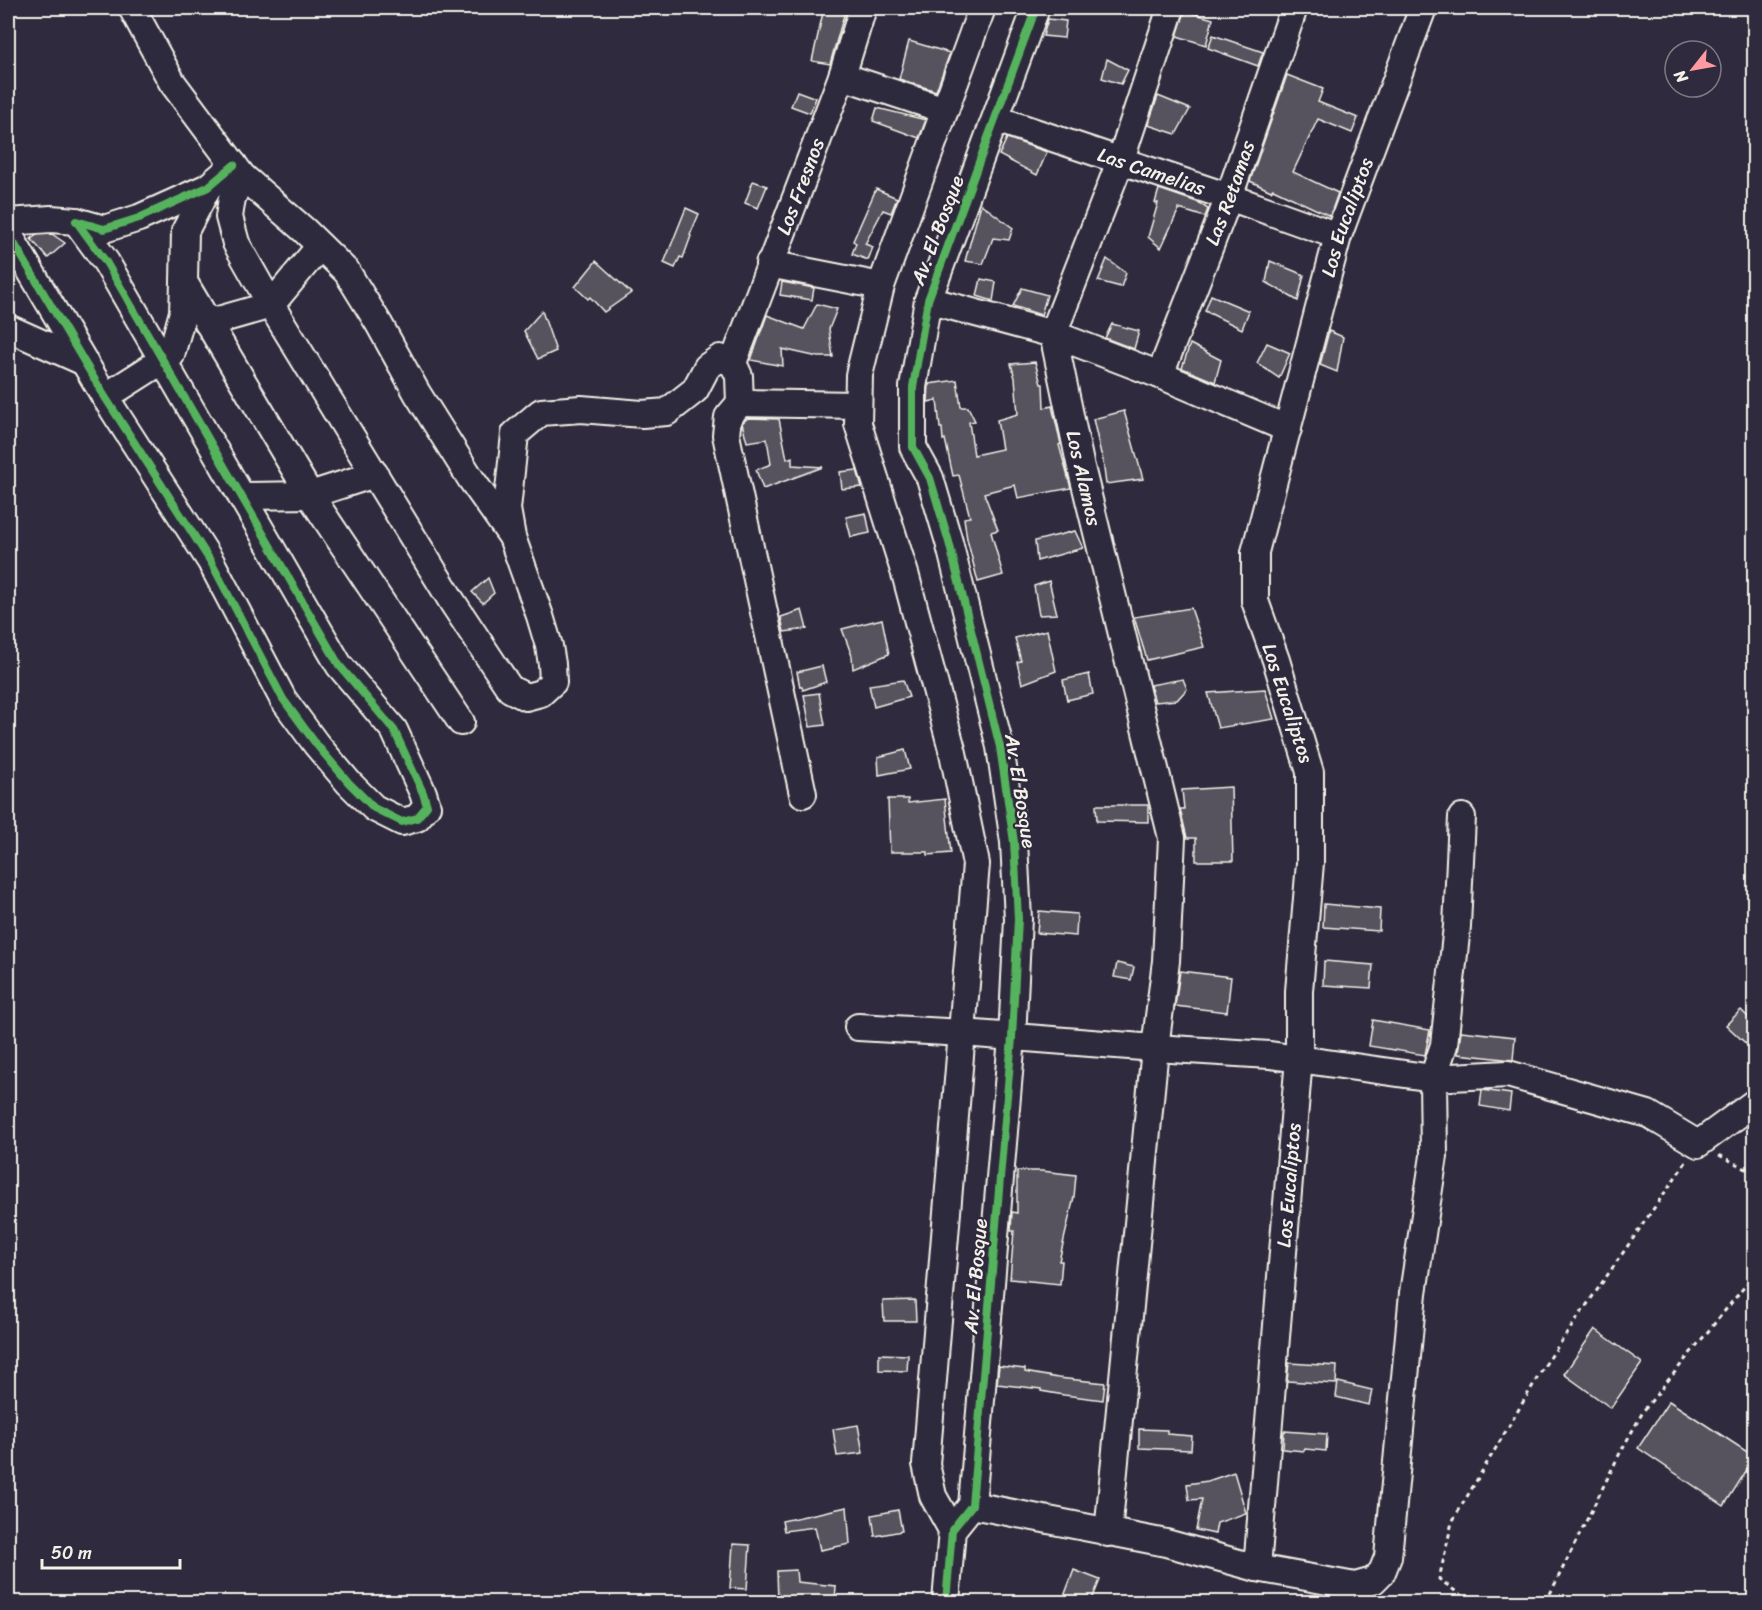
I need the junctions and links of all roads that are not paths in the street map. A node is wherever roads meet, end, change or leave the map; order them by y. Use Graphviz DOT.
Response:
graph roads {
  1 [pos="132,8"];
  2 [pos="863,8"];
  3 [pos="982,8"];
  4 [pos="1036,8"];
  5 [pos="1171,8"];
  6 [pos="1294,8"];
  7 [pos="1424,8"];
  8 [pos="842,76"];
  9 [pos="945,110"];
  10 [pos="996,119"];
  11 [pos="1120,162"];
  12 [pos="238,170"];
  13 [pos="208,187"];
  14 [pos="1229,197"];
  15 [pos="76,221"];
  16 [pos="8,222"];
  17 [pos="8,233"];
  18 [pos="1338,236"];
  19 [pos="320,246"];
  20 [pos="769,264"];
  21 [pos="183,282"];
  22 [pos="881,286"];
  23 [pos="928,300"];
  24 [pos="271,305"];
  25 [pos="208,323"];
  26 [pos="8,328"];
  27 [pos="1053,334"];
  28 [pos="84,362"];
  29 [pos="163,362"];
  30 [pos="733,363"];
  31 [pos="1160,375"];
  32 [pos="105,397"];
  33 [pos="740,403"];
  34 [pos="858,405"];
  35 [pos="1288,429"];
  36 [pos="375,474"];
  37 [pos="310,495"];
  38 [pos="241,496"];
  39 [pos="512,537"];
  40 [pos="461,722"];
  41 [pos="803,794"];
  42 [pos="1462,817"];
  43 [pos="858,1027"];
  44 [pos="963,1033"];
  45 [pos="1012,1038"];
  46 [pos="1155,1048"];
  47 [pos="1299,1058"];
  48 [pos="1433,1078"];
  49 [pos="1755,1103"];
  50 [pos="972,1505"];
  51 [pos="952,1530"];
  52 [pos="1108,1533"];
  53 [pos="1257,1568"];
  54 [pos="1355,1594"];
  55 [pos="946,1602"];
  1 -- 12 [label="street"];
  2 -- 8 [label="street, Los Fresnos"];
  3 -- 9 [label="street, Av. El Bosque"];
  4 -- 10 [label="street, Av. El Bosque"];
  5 -- 11 [label="street"];
  6 -- 14 [label="street, Las Retamas"];
  7 -- 18 [label="street, Los Eucaliptos"];
  8 -- 9 [label="street"];
  8 -- 20 [label="street, Los Fresnos"];
  9 -- 22 [label="street, Av. El Bosque"];
  10 -- 11 [label="street, Las Camelias"];
  10 -- 23 [label="street, Av. El Bosque"];
  11 -- 14 [label="street, Las Camelias"];
  11 -- 27 [label="street"];
  12 -- 13 [label="street"];
  12 -- 19 [label="street"];
  12 -- 24 [label="street"];
  13 -- 15 [label="street"];
  13 -- 21 [label="street"];
  14 -- 18 [label="street, Las Camelias"];
  14 -- 31 [label="street, Las Retamas"];
  15 -- 16 [label="street"];
  15 -- 29 [label="street"];
  17 -- 28 [label="street"];
  18 -- 35 [label="street, Los Eucaliptos"];
  19 -- 24 [label="street"];
  19 -- 39 [label="street"];
  20 -- 22 [label="street"];
  20 -- 30 [label="street, Los Fresnos"];
  21 -- 25 [label="street"];
  21 -- 29 [label="street"];
  22 -- 34 [label="street, Av. El Bosque"];
  23 -- 27 [label="street"];
  23 -- 45 [label="street, Av. El Bosque"];
  24 -- 25 [label="street"];
  24 -- 36 [label="street"];
  25 -- 37 [label="street"];
  26 -- 28 [label="street"];
  27 -- 31 [label="street"];
  27 -- 46 [label="street, Los Alamos"];
  28 -- 32 [label="street"];
  29 -- 32 [label="street"];
  29 -- 38 [label="street"];
  30 -- 33 [label="street"];
  30 -- 39 [label="street"];
  31 -- 35 [label="street"];
  32 -- 38 [label="street"];
  33 -- 34 [label="street"];
  33 -- 41 [label="street"];
  34 -- 44 [label="street, Av. El Bosque"];
  35 -- 47 [label="street, Los Eucaliptos"];
  36 -- 37 [label="street"];
  36 -- 39 [label="street"];
  37 -- 38 [label="street"];
  37 -- 40 [label="street"];
  42 -- 48 [label="street"];
  43 -- 44 [label="street"];
  44 -- 45 [label="street"];
  44 -- 51 [label="street, Av. El Bosque"];
  45 -- 46 [label="street"];
  45 -- 50 [label="street, Av. El Bosque"];
  46 -- 47 [label="street"];
  46 -- 52 [label="street, Los Alamos"];
  47 -- 48 [label="street"];
  47 -- 53 [label="street, Los Eucaliptos"];
  48 -- 49 [label="street"];
  48 -- 54 [label="street"];
  50 -- 51 [label="street"];
  50 -- 52 [label="street"];
  51 -- 55 [label="street"];
  52 -- 53 [label="street"];
  53 -- 54 [label="street"];
}
